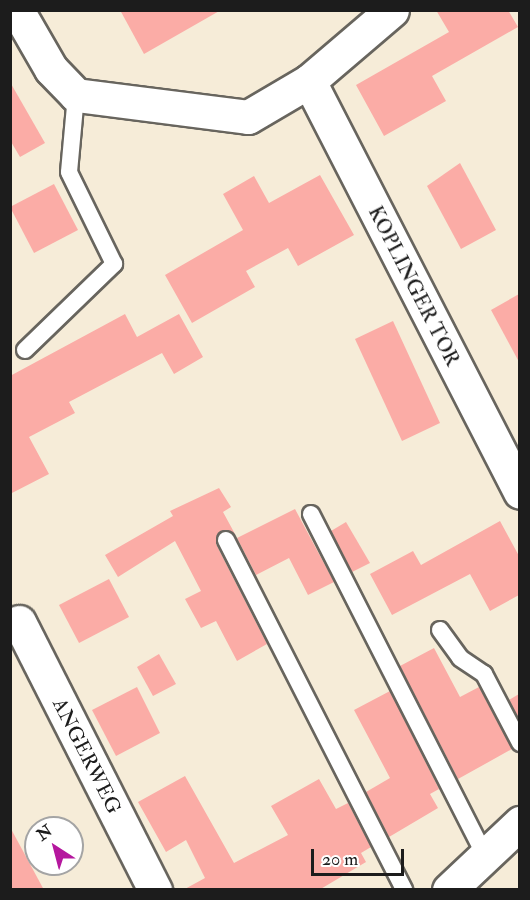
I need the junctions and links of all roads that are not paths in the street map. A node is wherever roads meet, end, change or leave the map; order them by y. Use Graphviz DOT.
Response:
graph roads {
  1 [pos="17,10"];
  2 [pos="392,10"];
  3 [pos="309,81"];
  4 [pos="76,95"];
  5 [pos="25,350"];
  6 [pos="519,492"];
  7 [pos="311,514"];
  8 [pos="226,540"];
  9 [pos="15,614"];
  10 [pos="440,630"];
  11 [pos="519,743"];
  12 [pos="519,823"];
  13 [pos="485,855"];
  14 [pos="155,890"];
  15 [pos="404,890"];
  16 [pos="449,890"];
  1 -- 4 [label="street"];
  2 -- 3 [label="street"];
  3 -- 4 [label="street"];
  3 -- 6 [label="street, KOPLINGER TOR"];
  4 -- 5 [label="lane"];
  7 -- 13 [label="lane"];
  8 -- 15 [label="lane"];
  9 -- 14 [label="street, ANGERWEG"];
  10 -- 11 [label="lane"];
  12 -- 13 [label="street"];
  13 -- 16 [label="street"];
}
